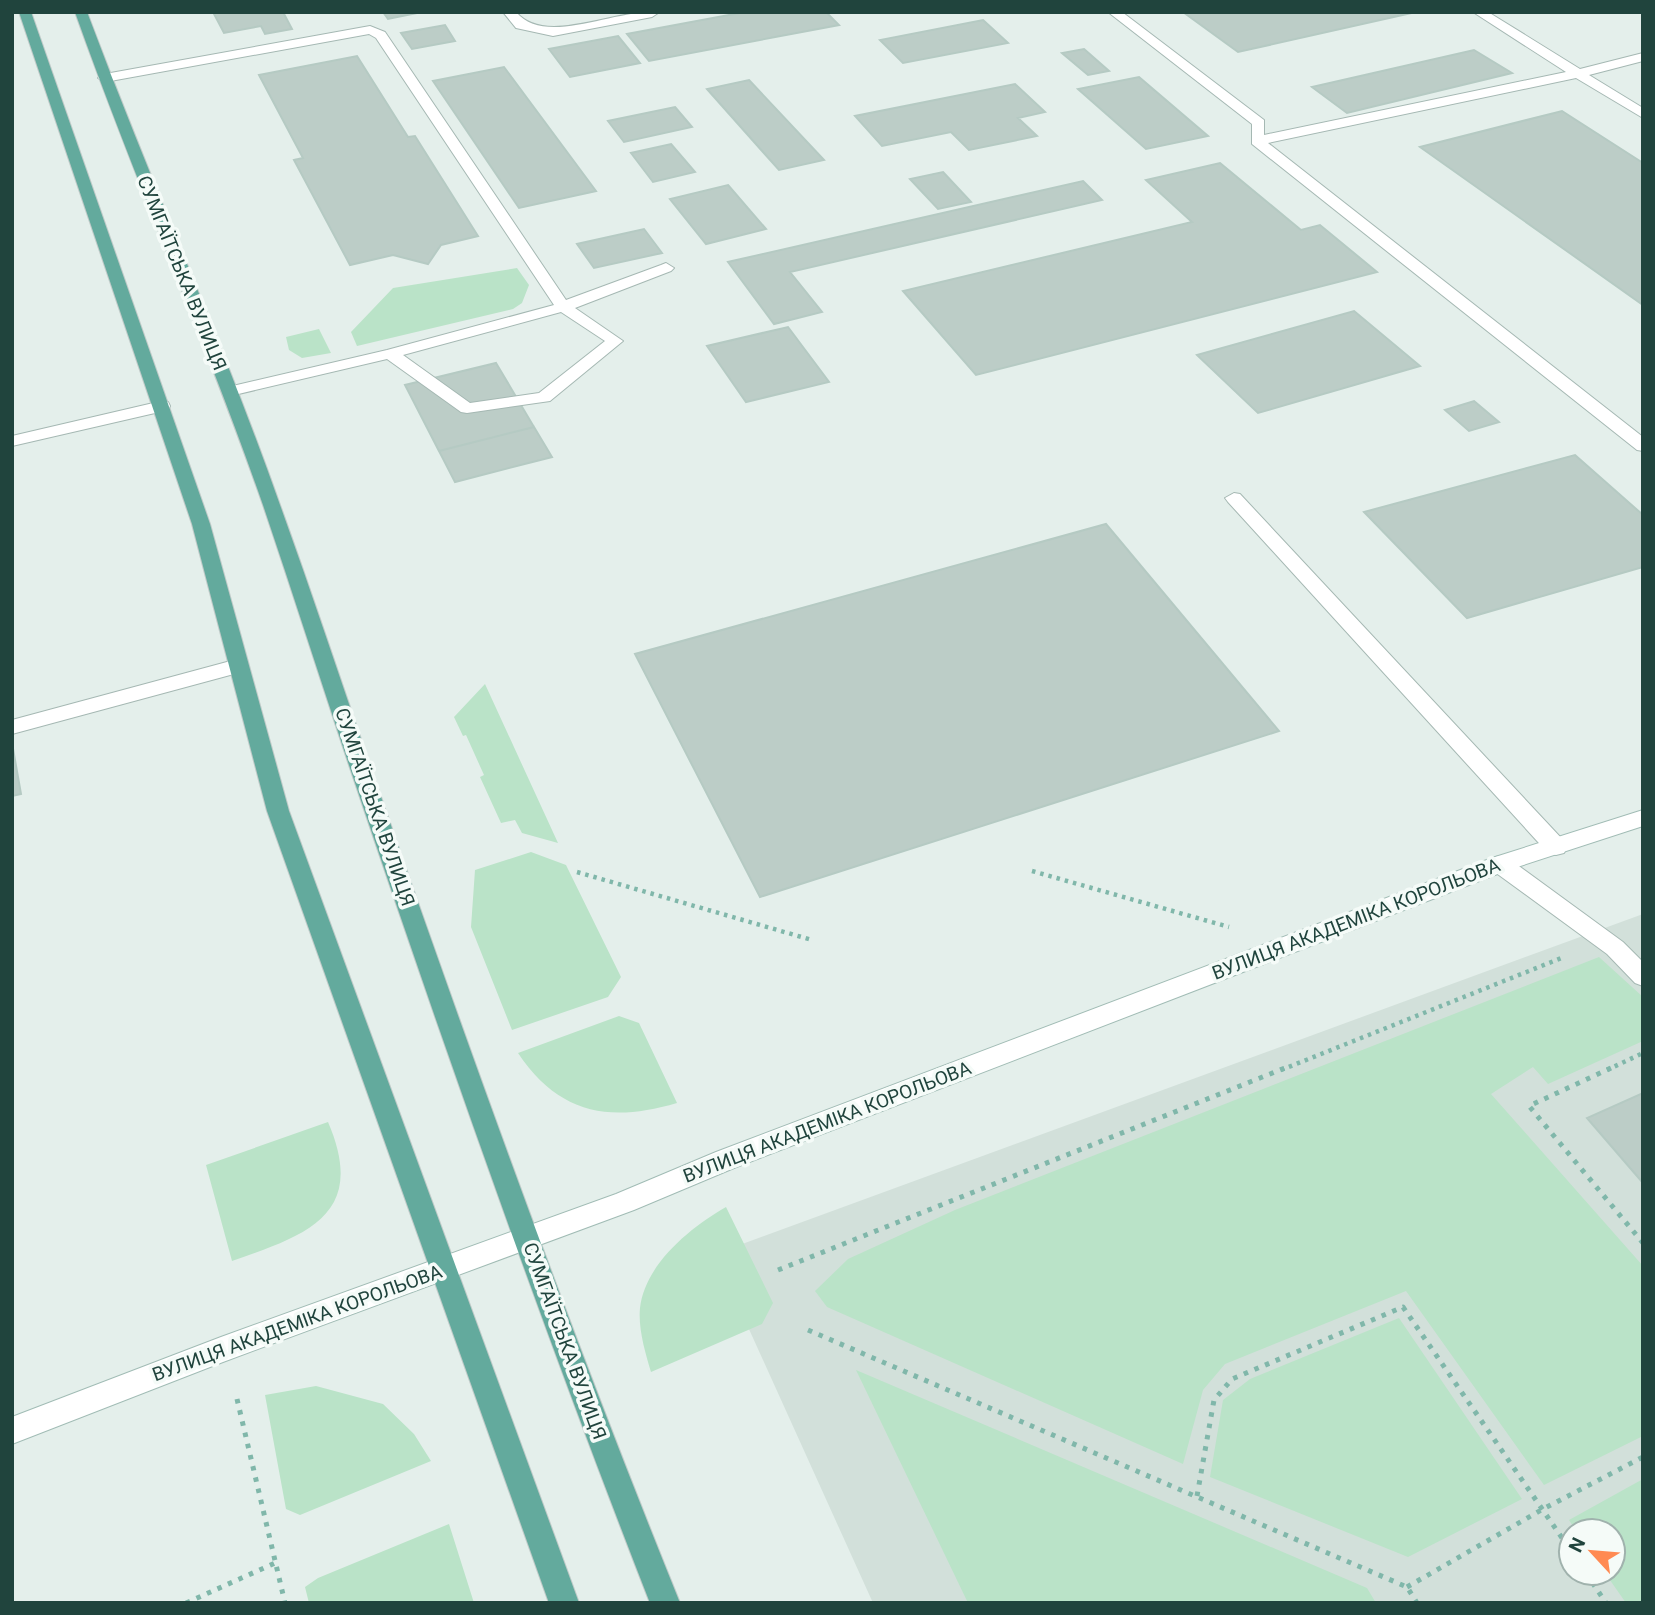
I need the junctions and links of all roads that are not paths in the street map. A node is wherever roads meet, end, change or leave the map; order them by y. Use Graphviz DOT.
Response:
graph roads {
  1 [pos="25,12"];
  2 [pos="81,12"];
  3 [pos="509,12"];
  4 [pos="1114,12"];
  5 [pos="1479,12"];
  6 [pos="652,13"];
  7 [pos="1643,57"];
  8 [pos="1575,74"];
  9 [pos="105,78"];
  10 [pos="1643,114"];
  11 [pos="1257,141"];
  12 [pos="666,268"];
  13 [pos="564,307"];
  14 [pos="390,354"];
  15 [pos="230,391"];
  16 [pos="162,406"];
  17 [pos="12,441"];
  18 [pos="1643,446"];
  19 [pos="1234,498"];
  20 [pos="238,666"];
  21 [pos="12,727"];
  22 [pos="1643,818"];
  23 [pos="1556,847"];
  24 [pos="1500,864"];
  25 [pos="1643,977"];
  26 [pos="528,1238"];
  27 [pos="445,1268"];
  28 [pos="12,1431"];
  29 [pos="564,1603"];
  30 [pos="664,1603"];
  1 -- 16 [label="main road"];
  2 -- 9 [label="main road, СУМГАЇТСЬКА ВУЛИЦЯ"];
  3 -- 6 [label="street"];
  4 -- 11 [label="street"];
  5 -- 8 [label="street"];
  7 -- 8 [label="street"];
  8 -- 10 [label="street"];
  8 -- 11 [label="street"];
  9 -- 13 [label="street"];
  9 -- 15 [label="main road, СУМГАЇТСЬКА ВУЛИЦЯ"];
  11 -- 18 [label="street"];
  12 -- 13 [label="street"];
  13 -- 14 [label="street"];
  13 -- 14 [label="street"];
  14 -- 15 [label="street"];
  15 -- 26 [label="main road, СУМГАЇТСЬКА ВУЛИЦЯ"];
  16 -- 17 [label="street"];
  16 -- 20 [label="main road"];
  19 -- 23 [label="street"];
  20 -- 21 [label="street"];
  20 -- 27 [label="main road"];
  22 -- 23 [label="street, ВУЛИЦЯ АКАДЕМІКА КОРОЛЬОВА"];
  23 -- 24 [label="street, ВУЛИЦЯ АКАДЕМІКА КОРОЛЬОВА"];
  24 -- 25 [label="street"];
  24 -- 26 [label="street, ВУЛИЦЯ АКАДЕМІКА КОРОЛЬОВА"];
  26 -- 27 [label="street, ВУЛИЦЯ АКАДЕМІКА КОРОЛЬОВА"];
  26 -- 30 [label="main road, СУМГАЇТСЬКА ВУЛИЦЯ"];
  27 -- 28 [label="street, ВУЛИЦЯ АКАДЕМІКА КОРОЛЬОВА"];
  27 -- 29 [label="main road"];
}
